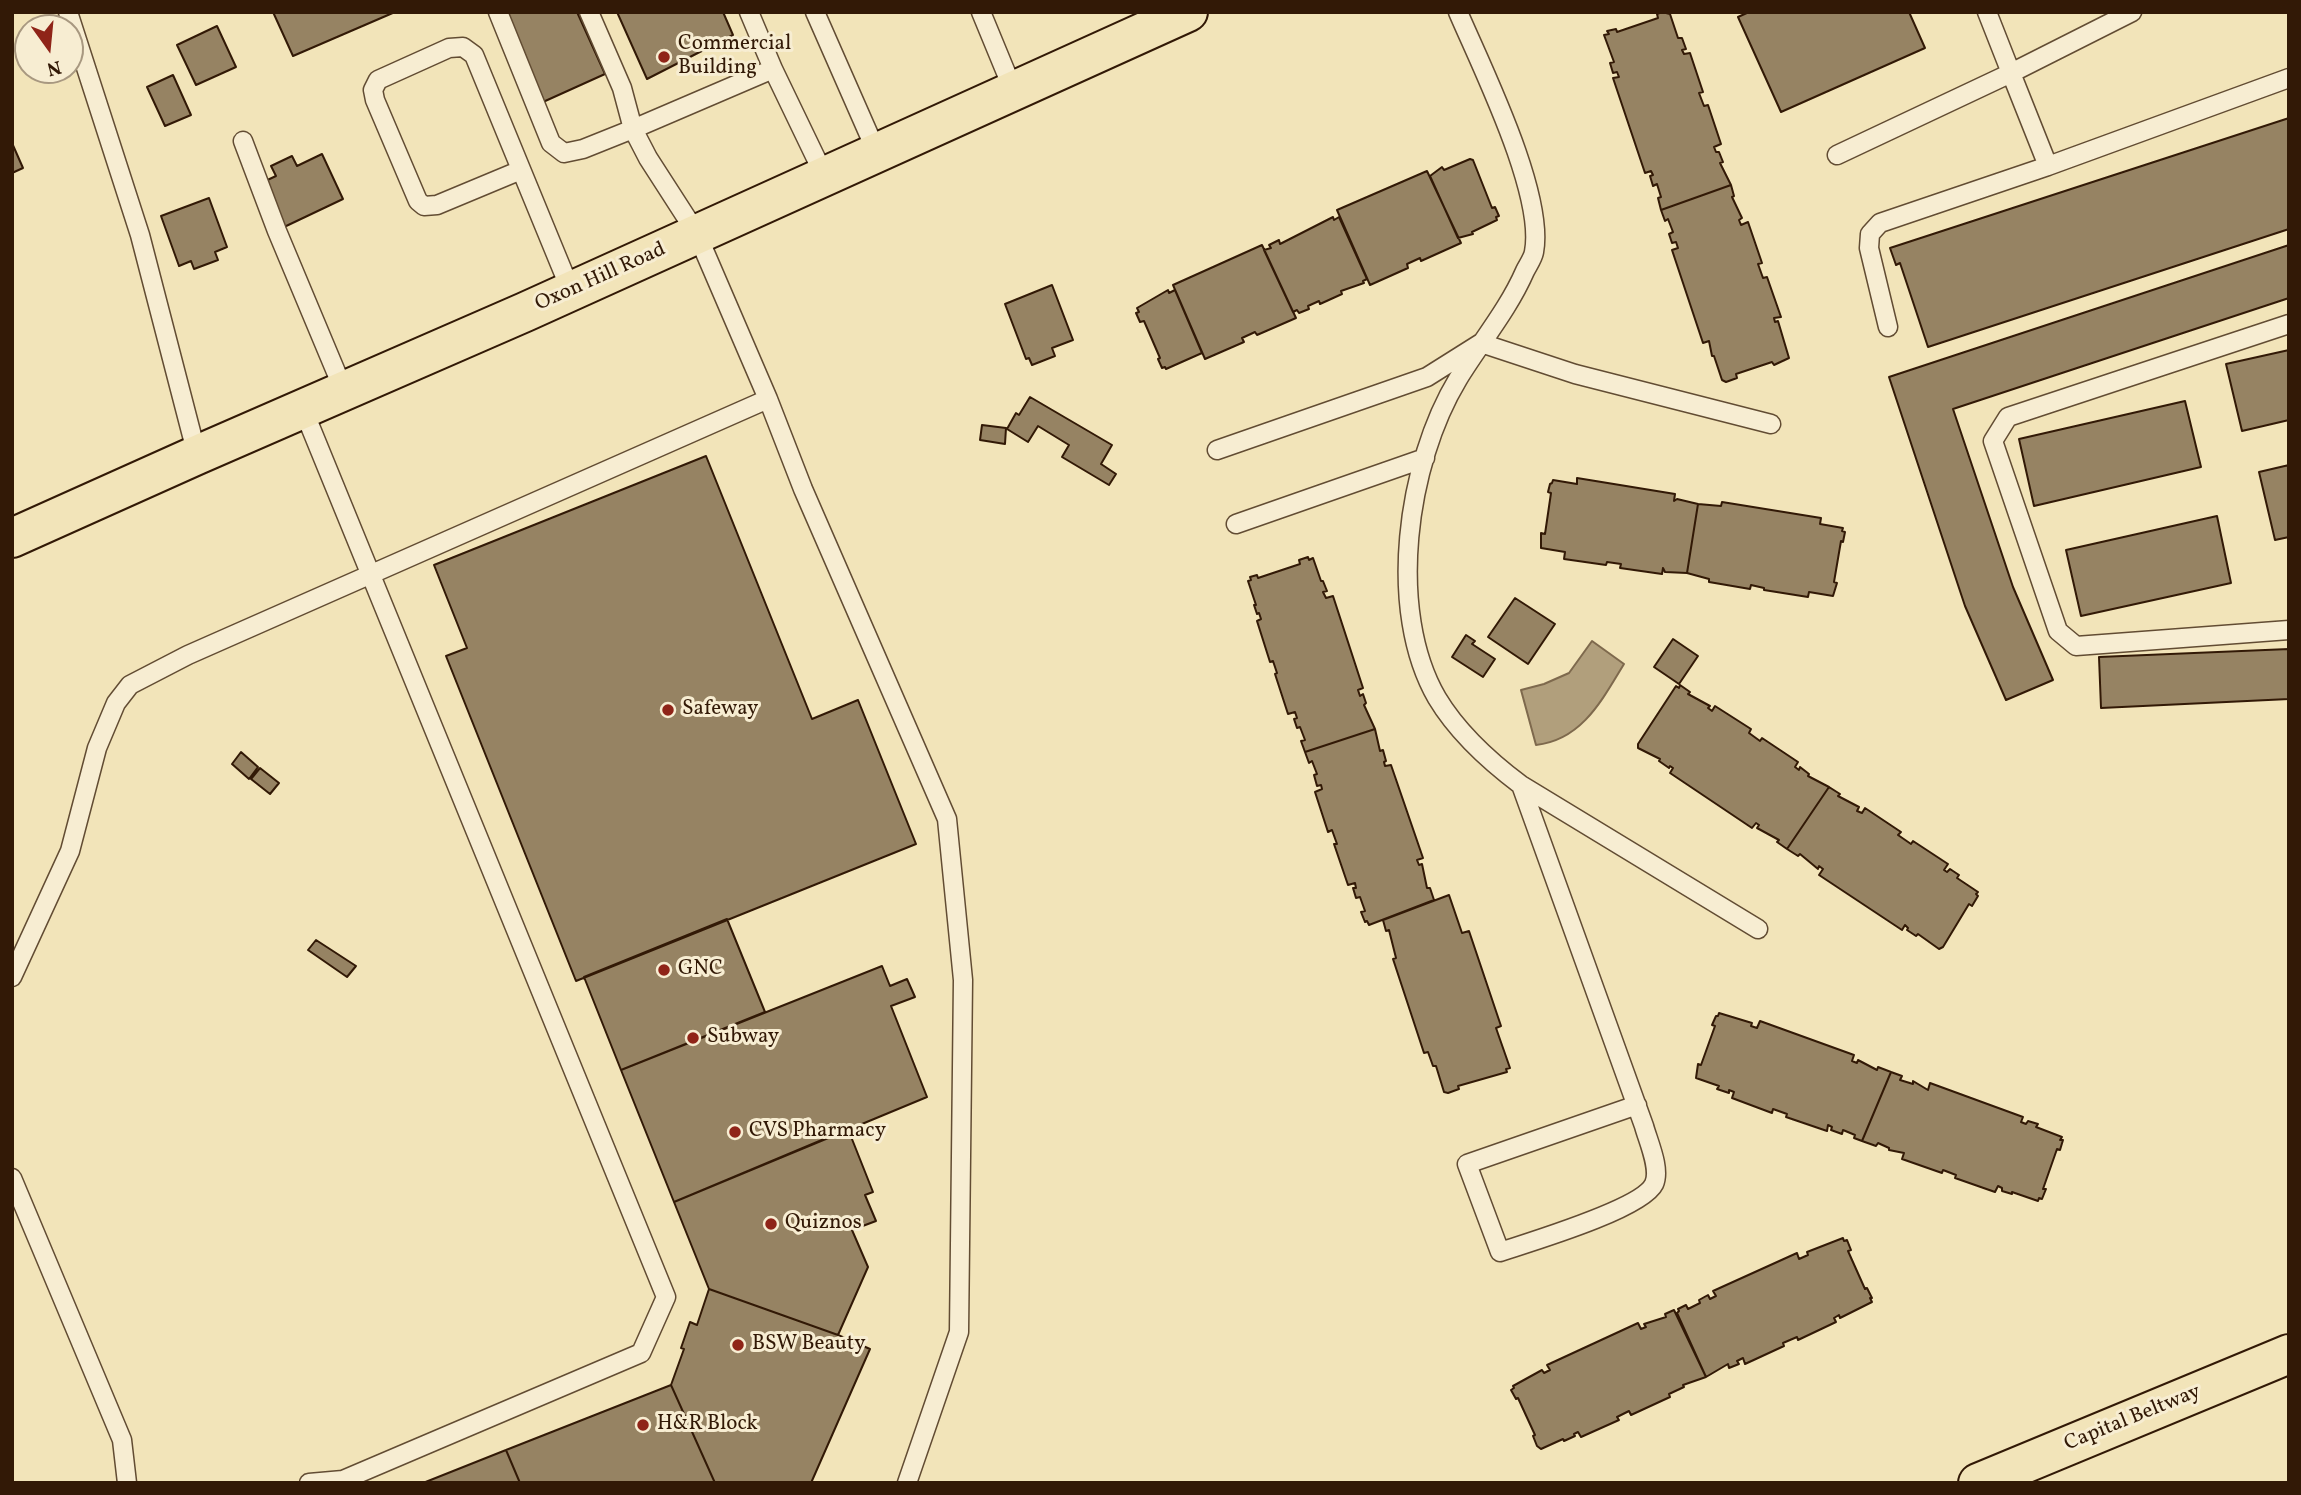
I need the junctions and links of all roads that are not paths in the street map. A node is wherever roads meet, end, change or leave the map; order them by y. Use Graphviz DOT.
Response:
graph roads {
  1 [pos="68,12"];
  2 [pos="498,12"];
  3 [pos="589,12"];
  4 [pos="749,12"];
  5 [pos="815,12"];
  6 [pos="981,12"];
  7 [pos="1188,12"];
  8 [pos="1458,12"];
  9 [pos="1987,12"];
  10 [pos="2132,12"];
  11 [pos="1141,22"];
  12 [pos="773,69"];
  13 [pos="2011,73"];
  14 [pos="2289,78"];
  15 [pos="1014,92"];
  16 [pos="633,129"];
  17 [pos="243,141"];
  18 [pos="877,153"];
  19 [pos="1837,155"];
  20 [pos="2048,166"];
  21 [pos="522,170"];
  22 [pos="825,177"];
  23 [pos="697,234"];
  24 [pos="571,291"];
  25 [pos="2289,324"];
  26 [pos="1888,327"];
  27 [pos="1482,344"];
  28 [pos="344,391"];
  29 [pos="768,399"];
  30 [pos="303,409"];
  31 [pos="1770,424"];
  32 [pos="1217,450"];
  33 [pos="197,454"];
  34 [pos="1425,458"];
  35 [pos="1236,524"];
  36 [pos="12,538"];
  37 [pos="370,576"];
  38 [pos="2289,630"];
  39 [pos="1521,785"];
  40 [pos="1758,929"];
  41 [pos="12,977"];
  42 [pos="1637,1105"];
  43 [pos="12,1178"];
  44 [pos="2289,1354"];
  45 [pos="127,1483"];
  46 [pos="309,1483"];
  47 [pos="907,1483"];
  48 [pos="1978,1483"];
  1 -- 33 [label="lane"];
  2 -- 16 [label="lane"];
  3 -- 16 [label="lane"];
  4 -- 12 [label="lane"];
  5 -- 18 [label="lane"];
  6 -- 15 [label="lane"];
  7 -- 11 [label="main road, Oxon Hill Road"];
  8 -- 27 [label="lane"];
  9 -- 13 [label="lane"];
  10 -- 13 [label="lane"];
  11 -- 15 [label="main road, Oxon Hill Road"];
  12 -- 16 [label="lane"];
  12 -- 22 [label="lane"];
  13 -- 19 [label="lane"];
  13 -- 20 [label="lane"];
  14 -- 20 [label="lane"];
  15 -- 18 [label="main road, Oxon Hill Road"];
  16 -- 23 [label="lane"];
  17 -- 28 [label="lane"];
  18 -- 22 [label="main road, Oxon Hill Road"];
  20 -- 26 [label="lane"];
  21 -- 21 [label="lane"];
  21 -- 24 [label="lane"];
  22 -- 23 [label="main road, Oxon Hill Road"];
  23 -- 24 [label="main road, Oxon Hill Road"];
  23 -- 29 [label="lane"];
  24 -- 28 [label="main road, Oxon Hill Road"];
  25 -- 38 [label="lane"];
  27 -- 31 [label="lane"];
  27 -- 32 [label="lane"];
  27 -- 34 [label="lane"];
  28 -- 30 [label="main road, Oxon Hill Road"];
  29 -- 37 [label="lane"];
  29 -- 47 [label="lane"];
  30 -- 33 [label="main road, Oxon Hill Road"];
  30 -- 37 [label="lane"];
  33 -- 36 [label="main road, Oxon Hill Road"];
  34 -- 35 [label="lane"];
  34 -- 39 [label="lane"];
  37 -- 41 [label="lane"];
  37 -- 46 [label="lane"];
  39 -- 40 [label="lane"];
  39 -- 42 [label="lane"];
  42 -- 42 [label="lane"];
  43 -- 45 [label="lane"];
  44 -- 48 [label="main road, Capital Beltway"];
}
